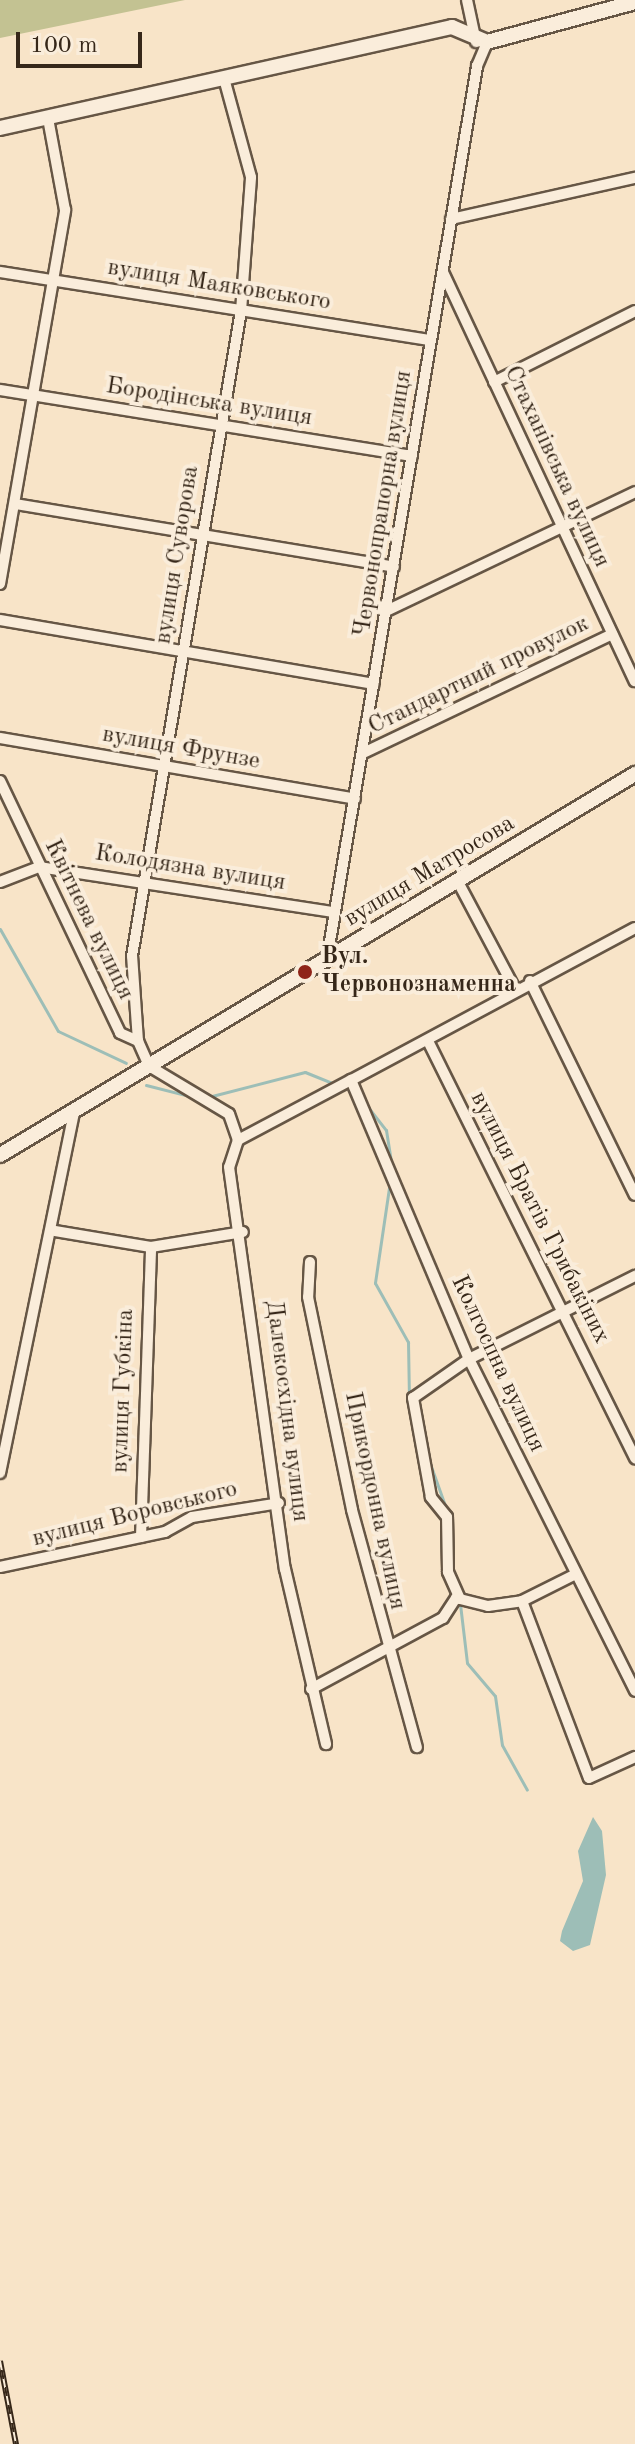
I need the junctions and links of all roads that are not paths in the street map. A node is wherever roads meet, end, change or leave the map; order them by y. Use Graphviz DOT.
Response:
graph roads {
  1 [pos="467,0"];
  2 [pos="626,2"];
  3 [pos="480,44"];
  4 [pos="224,78"];
  5 [pos="48,118"];
  6 [pos="0,128"];
  7 [pos="635,178"];
  8 [pos="451,219"];
  9 [pos="442,270"];
  10 [pos="0,272"];
  11 [pos="53,280"];
  12 [pos="437,304"];
  13 [pos="459,305"];
  14 [pos="241,311"];
  15 [pos="635,311"];
  16 [pos="431,340"];
  17 [pos="494,382"];
  18 [pos="0,390"];
  19 [pos="31,395"];
  20 [pos="218,425"];
  21 [pos="412,456"];
  22 [pos="635,492"];
  23 [pos="15,504"];
  24 [pos="562,528"];
  25 [pos="202,533"];
  26 [pos="394,567"];
  27 [pos="0,584"];
  28 [pos="386,611"];
  29 [pos="0,620"];
  30 [pos="612,634"];
  31 [pos="183,651"];
  32 [pos="635,681"];
  33 [pos="374,684"];
  34 [pos="0,738"];
  35 [pos="363,753"];
  36 [pos="163,767"];
  37 [pos="635,774"];
  38 [pos="0,781"];
  39 [pos="355,799"];
  40 [pos="39,867"];
  41 [pos="144,880"];
  42 [pos="457,880"];
  43 [pos="0,882"];
  44 [pos="334,912"];
  45 [pos="635,930"];
  46 [pos="327,959"];
  47 [pos="530,981"];
  48 [pos="515,989"];
  49 [pos="138,1041"];
  50 [pos="428,1041"];
  51 [pos="149,1066"];
  52 [pos="351,1080"];
  53 [pos="75,1109"];
  54 [pos="238,1140"];
  55 [pos="0,1155"];
  56 [pos="635,1195"];
  57 [pos="55,1231"];
  58 [pos="243,1232"];
  59 [pos="151,1247"];
  60 [pos="310,1262"];
  61 [pos="635,1276"];
  62 [pos="565,1311"];
  63 [pos="469,1359"];
  64 [pos="635,1458"];
  65 [pos="0,1473"];
  66 [pos="279,1503"];
  67 [pos="141,1537"];
  68 [pos="0,1567"];
  69 [pos="576,1574"];
  70 [pos="460,1599"];
  71 [pos="522,1601"];
  72 [pos="386,1651"];
  73 [pos="311,1689"];
  74 [pos="635,1691"];
  75 [pos="326,1744"];
  76 [pos="417,1747"];
  77 [pos="635,1757"];
  1 -- 3 [label="street, Червонопрапорна вулиця"];
  2 -- 3 [label="street"];
  3 -- 4 [label="street"];
  3 -- 8 [label="street, Червонопрапорна вулиця"];
  4 -- 5 [label="street"];
  4 -- 14 [label="street, вулиця Суворова"];
  5 -- 6 [label="street"];
  5 -- 11 [label="street"];
  7 -- 8 [label="street"];
  8 -- 9 [label="street, Червонопрапорна вулиця"];
  9 -- 12 [label="street, Червонопрапорна вулиця"];
  9 -- 13 [label="street, Стаханівська вулиця"];
  10 -- 11 [label="street, вулиця Маяковського"];
  11 -- 14 [label="street, вулиця Маяковського"];
  11 -- 19 [label="street"];
  12 -- 13 [label="street"];
  12 -- 16 [label="street, Червонопрапорна вулиця"];
  13 -- 17 [label="street, Стаханівська вулиця"];
  14 -- 16 [label="street, вулиця Маяковського"];
  14 -- 20 [label="street, вулиця Суворова"];
  15 -- 17 [label="street"];
  16 -- 21 [label="street, Червонопрапорна вулиця"];
  17 -- 24 [label="street, Стаханівська вулиця"];
  18 -- 19 [label="street, Бородінська вулиця"];
  19 -- 20 [label="street, Бородінська вулиця"];
  19 -- 23 [label="street"];
  20 -- 21 [label="street, Бородінська вулиця"];
  20 -- 25 [label="street, вулиця Суворова"];
  21 -- 26 [label="street, Червонопрапорна вулиця"];
  22 -- 24 [label="street"];
  23 -- 25 [label="street"];
  23 -- 27 [label="street"];
  24 -- 28 [label="street"];
  24 -- 30 [label="street, Стаханівська вулиця"];
  25 -- 26 [label="street"];
  25 -- 31 [label="street, вулиця Суворова"];
  26 -- 28 [label="street, Червонопрапорна вулиця"];
  28 -- 33 [label="street, Червонопрапорна вулиця"];
  29 -- 31 [label="street"];
  30 -- 32 [label="street, Стаханівська вулиця"];
  30 -- 35 [label="street, Стандартний провулок"];
  31 -- 33 [label="street"];
  31 -- 36 [label="street, вулиця Суворова"];
  33 -- 35 [label="street, Червонопрапорна вулиця"];
  34 -- 36 [label="street, вулиця Фрунзе"];
  35 -- 39 [label="street, Червонопрапорна вулиця"];
  36 -- 39 [label="street, вулиця Фрунзе"];
  36 -- 41 [label="street, вулиця Суворова"];
  37 -- 42 [label="street, вулиця Матросова"];
  38 -- 40 [label="street, Квітнева вулиця"];
  39 -- 44 [label="street, Червонопрапорна вулиця"];
  40 -- 41 [label="street, Колодязна вулиця"];
  40 -- 43 [label="street"];
  40 -- 49 [label="street, Квітнева вулиця"];
  41 -- 44 [label="street, Колодязна вулиця"];
  41 -- 49 [label="street, вулиця Суворова"];
  42 -- 46 [label="street, вулиця Матросова"];
  42 -- 48 [label="street"];
  44 -- 46 [label="street, Червонопрапорна вулиця"];
  45 -- 47 [label="street"];
  46 -- 51 [label="street, вулиця Матросова"];
  47 -- 48 [label="street"];
  47 -- 56 [label="street"];
  48 -- 50 [label="street"];
  49 -- 51 [label="street, Квітнева вулиця"];
  50 -- 52 [label="street"];
  50 -- 62 [label="street, вулиця Братів Грибакіних"];
  51 -- 53 [label="street, вулиця Матросова"];
  51 -- 54 [label="street"];
  52 -- 54 [label="street"];
  52 -- 63 [label="street, Колгоспна вулиця"];
  53 -- 55 [label="street, вулиця Матросова"];
  53 -- 57 [label="street"];
  54 -- 58 [label="street, Далекосхідна вулиця"];
  57 -- 59 [label="street"];
  57 -- 65 [label="street"];
  58 -- 59 [label="street"];
  58 -- 66 [label="street, Далекосхідна вулиця"];
  59 -- 67 [label="street, вулиця Губкіна"];
  60 -- 72 [label="street, Прикордонна вулиця"];
  61 -- 62 [label="street"];
  62 -- 63 [label="street"];
  62 -- 64 [label="street, вулиця Братів Грибакіних"];
  63 -- 69 [label="street, Колгоспна вулиця"];
  63 -- 70 [label="street"];
  66 -- 67 [label="street, вулиця Воровського"];
  66 -- 73 [label="street, Далекосхідна вулиця"];
  67 -- 68 [label="street, вулиця Воровського"];
  69 -- 71 [label="street"];
  69 -- 74 [label="street, Колгоспна вулиця"];
  70 -- 71 [label="street"];
  70 -- 72 [label="street"];
  71 -- 77 [label="street"];
  72 -- 73 [label="street"];
  72 -- 76 [label="street, Прикордонна вулиця"];
  73 -- 75 [label="street, Далекосхідна вулиця"];
}
